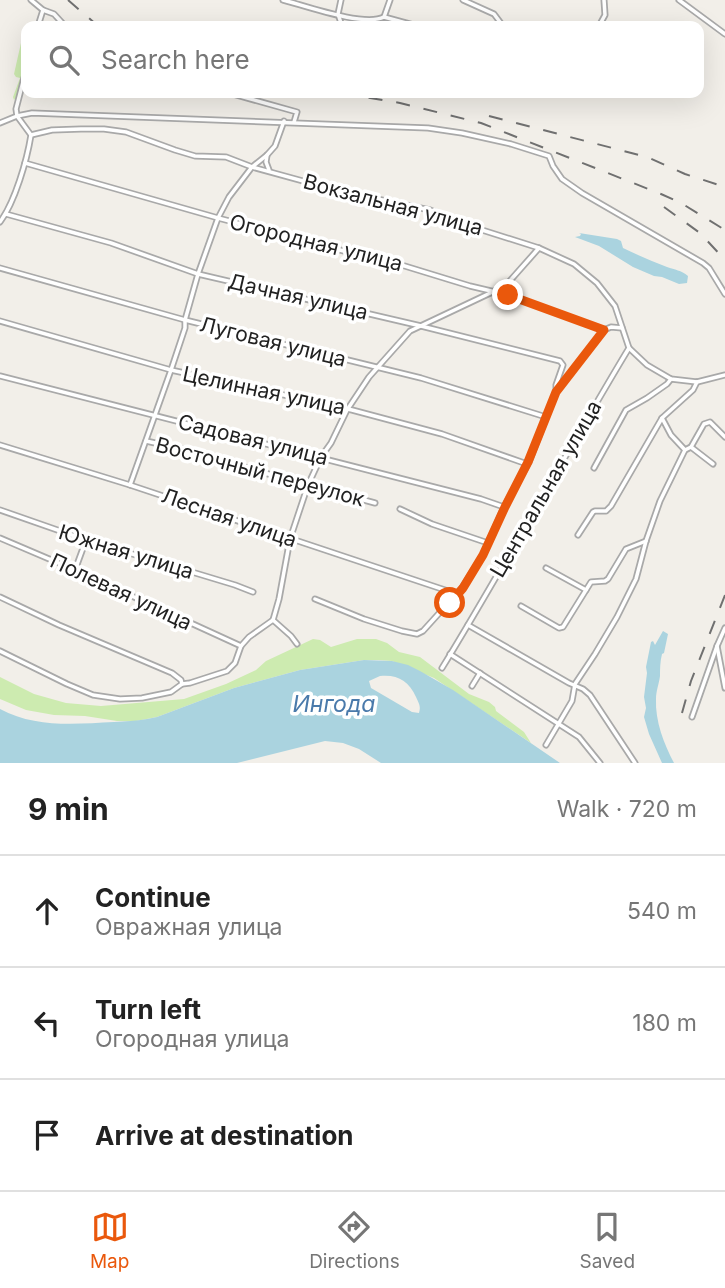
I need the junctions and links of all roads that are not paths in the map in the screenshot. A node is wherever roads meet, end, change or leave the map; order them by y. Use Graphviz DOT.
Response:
graph roads {
  1 [pos="30,0"];
  2 [pos="283,0"];
  3 [pos="341,0"];
  4 [pos="390,0"];
  5 [pos="463,0"];
  6 [pos="604,0"];
  7 [pos="679,0"];
  8 [pos="43,10"];
  9 [pos="338,14"];
  10 [pos="384,17"];
  11 [pos="40,21"];
  12 [pos="60,21"];
  13 [pos="340,21"];
  14 [pos="399,21"];
  15 [pos="499,21"];
  16 [pos="601,21"];
  17 [pos="725,34"];
  18 [pos="21,89"];
  19 [pos="247,98"];
  20 [pos="17,116"];
  21 [pos="284,121"];
  22 [pos="294,122"];
  23 [pos="0,123"];
  24 [pos="31,135"];
  25 [pos="267,155"];
  26 [pos="25,163"];
  27 [pos="252,167"];
  28 [pos="269,172"];
  29 [pos="6,214"];
  30 [pos="218,218"];
  31 [pos="0,222"];
  32 [pos="539,247"];
  33 [pos="0,268"];
  34 [pos="198,274"];
  35 [pos="494,291"];
  36 [pos="725,294"];
  37 [pos="185,320"];
  38 [pos="0,321"];
  39 [pos="421,326"];
  40 [pos="622,328"];
  41 [pos="604,330"];
  42 [pos="629,348"];
  43 [pos="377,368"];
  44 [pos="171,370"];
  45 [pos="725,374"];
  46 [pos="0,376"];
  47 [pos="671,379"];
  48 [pos="697,382"];
  49 [pos="556,392"];
  50 [pos="347,410"];
  51 [pos="155,415"];
  52 [pos="546,416"];
  53 [pos="662,418"];
  54 [pos="725,437"];
  55 [pos="146,442"];
  56 [pos="0,446"];
  57 [pos="691,447"];
  58 [pos="685,450"];
  59 [pos="321,457"];
  60 [pos="527,464"];
  61 [pos="713,464"];
  62 [pos="594,468"];
  63 [pos="131,485"];
  64 [pos="308,485"];
  65 [pos="375,503"];
  66 [pos="505,507"];
  67 [pos="400,509"];
  68 [pos="0,510"];
  69 [pos="578,535"];
  70 [pos="0,538"];
  71 [pos="290,539"];
  72 [pos="86,540"];
  73 [pos="646,541"];
  74 [pos="488,543"];
  75 [pos="546,568"];
  76 [pos="75,570"];
  77 [pos="586,590"];
  78 [pos="253,592"];
  79 [pos="457,594"];
  80 [pos="0,597"];
  81 [pos="271,597"];
  82 [pos="279,599"];
  83 [pos="315,599"];
  84 [pos="521,606"];
  85 [pos="273,620"];
  86 [pos="468,625"];
  87 [pos="725,628"];
  88 [pos="296,645"];
  89 [pos="241,646"];
  90 [pos="717,646"];
  91 [pos="0,650"];
  92 [pos="450,654"];
  93 [pos="442,668"];
  94 [pos="480,673"];
  95 [pos="182,684"];
  96 [pos="575,684"];
  97 [pos="472,686"];
  98 [pos="725,688"];
  99 [pos="692,717"];
  100 [pos="559,723"];
  101 [pos="546,745"];
  102 [pos="600,763"];
  103 [pos="635,763"];
  1 -- 8 [label="street"];
  2 -- 9 [label="street"];
  3 -- 9 [label="street"];
  4 -- 10 [label="street"];
  5 -- 15 [label="street"];
  6 -- 16 [label="street"];
  7 -- 17 [label="street"];
  8 -- 11 [label="street"];
  8 -- 12 [label="street"];
  9 -- 10 [label="street"];
  9 -- 13 [label="street"];
  10 -- 14 [label="street"];
  18 -- 20 [label="street"];
  19 -- 22 [label="street"];
  20 -- 21 [label="street"];
  20 -- 23 [label="street"];
  20 -- 24 [label="street"];
  21 -- 22 [label="street"];
  21 -- 25 [label="street"];
  22 -- 36 [label="street"];
  24 -- 26 [label="street"];
  24 -- 27 [label="street, Вокзальная улица"];
  25 -- 27 [label="street"];
  25 -- 28 [label="street"];
  26 -- 29 [label="street"];
  26 -- 30 [label="street, Огородная улица"];
  27 -- 28 [label="street, Вокзальная улица"];
  27 -- 30 [label="street"];
  28 -- 32 [label="street, Вокзальная улица"];
  29 -- 31 [label="street"];
  29 -- 34 [label="street, Дачная улица"];
  30 -- 34 [label="street"];
  30 -- 35 [label="street, Огородная улица"];
  32 -- 35 [label="street"];
  32 -- 40 [label="street, Вокзальная улица"];
  33 -- 37 [label="street, Луговая улица"];
  34 -- 37 [label="street"];
  34 -- 39 [label="street, Дачная улица"];
  35 -- 39 [label="street"];
  35 -- 41 [label="street, Огородная улица"];
  37 -- 43 [label="street, Луговая улица"];
  37 -- 44 [label="street"];
  38 -- 44 [label="street, Целинная улица"];
  39 -- 43 [label="street"];
  39 -- 49 [label="street, Дачная улица"];
  40 -- 41 [label="street"];
  40 -- 42 [label="street, Вокзальная улица"];
  41 -- 49 [label="street"];
  42 -- 47 [label="street"];
  42 -- 86 [label="street, Центральная улица"];
  43 -- 50 [label="street"];
  43 -- 52 [label="street, Луговая улица"];
  44 -- 50 [label="street, Целинная улица"];
  44 -- 51 [label="street"];
  45 -- 48 [label="street"];
  46 -- 51 [label="street, Садовая улица"];
  47 -- 48 [label="street"];
  47 -- 62 [label="street"];
  48 -- 53 [label="street"];
  49 -- 52 [label="street"];
  50 -- 59 [label="street"];
  50 -- 60 [label="street, Целинная улица"];
  51 -- 55 [label="street"];
  51 -- 59 [label="street, Садовая улица"];
  52 -- 60 [label="street"];
  53 -- 58 [label="street"];
  53 -- 69 [label="street"];
  54 -- 57 [label="street"];
  55 -- 63 [label="street"];
  55 -- 64 [label="street, Восточный переулок"];
  56 -- 63 [label="street, Лесная улица"];
  57 -- 58 [label="street"];
  57 -- 61 [label="street"];
  58 -- 73 [label="street"];
  59 -- 64 [label="street"];
  59 -- 66 [label="street, Садовая улица"];
  60 -- 66 [label="street"];
  63 -- 71 [label="street, Лесная улица"];
  64 -- 65 [label="street, Восточный переулок"];
  64 -- 71 [label="street"];
  66 -- 74 [label="street"];
  67 -- 74 [label="street"];
  68 -- 72 [label="street, Южная улица"];
  70 -- 76 [label="street, Полевая улица"];
  71 -- 79 [label="street, Лесная улица"];
  71 -- 82 [label="street"];
  72 -- 76 [label="street"];
  72 -- 78 [label="street, Южная улица"];
  73 -- 77 [label="street"];
  73 -- 96 [label="street"];
  74 -- 79 [label="street"];
  75 -- 77 [label="street"];
  76 -- 89 [label="street, Полевая улица"];
  77 -- 84 [label="street"];
  79 -- 83 [label="street"];
  80 -- 95 [label="street"];
  81 -- 82 [label="street"];
  82 -- 85 [label="street"];
  85 -- 88 [label="street"];
  85 -- 89 [label="street"];
  86 -- 92 [label="street, Центральная улица"];
  86 -- 96 [label="street"];
  87 -- 90 [label="street"];
  89 -- 95 [label="street"];
  90 -- 98 [label="street"];
  90 -- 99 [label="street"];
  91 -- 95 [label="street"];
  92 -- 93 [label="street, Центральная улица"];
  92 -- 94 [label="street"];
  94 -- 97 [label="street"];
  94 -- 100 [label="street"];
  96 -- 100 [label="street"];
  96 -- 103 [label="street"];
  100 -- 101 [label="street"];
  100 -- 102 [label="street"];
}
